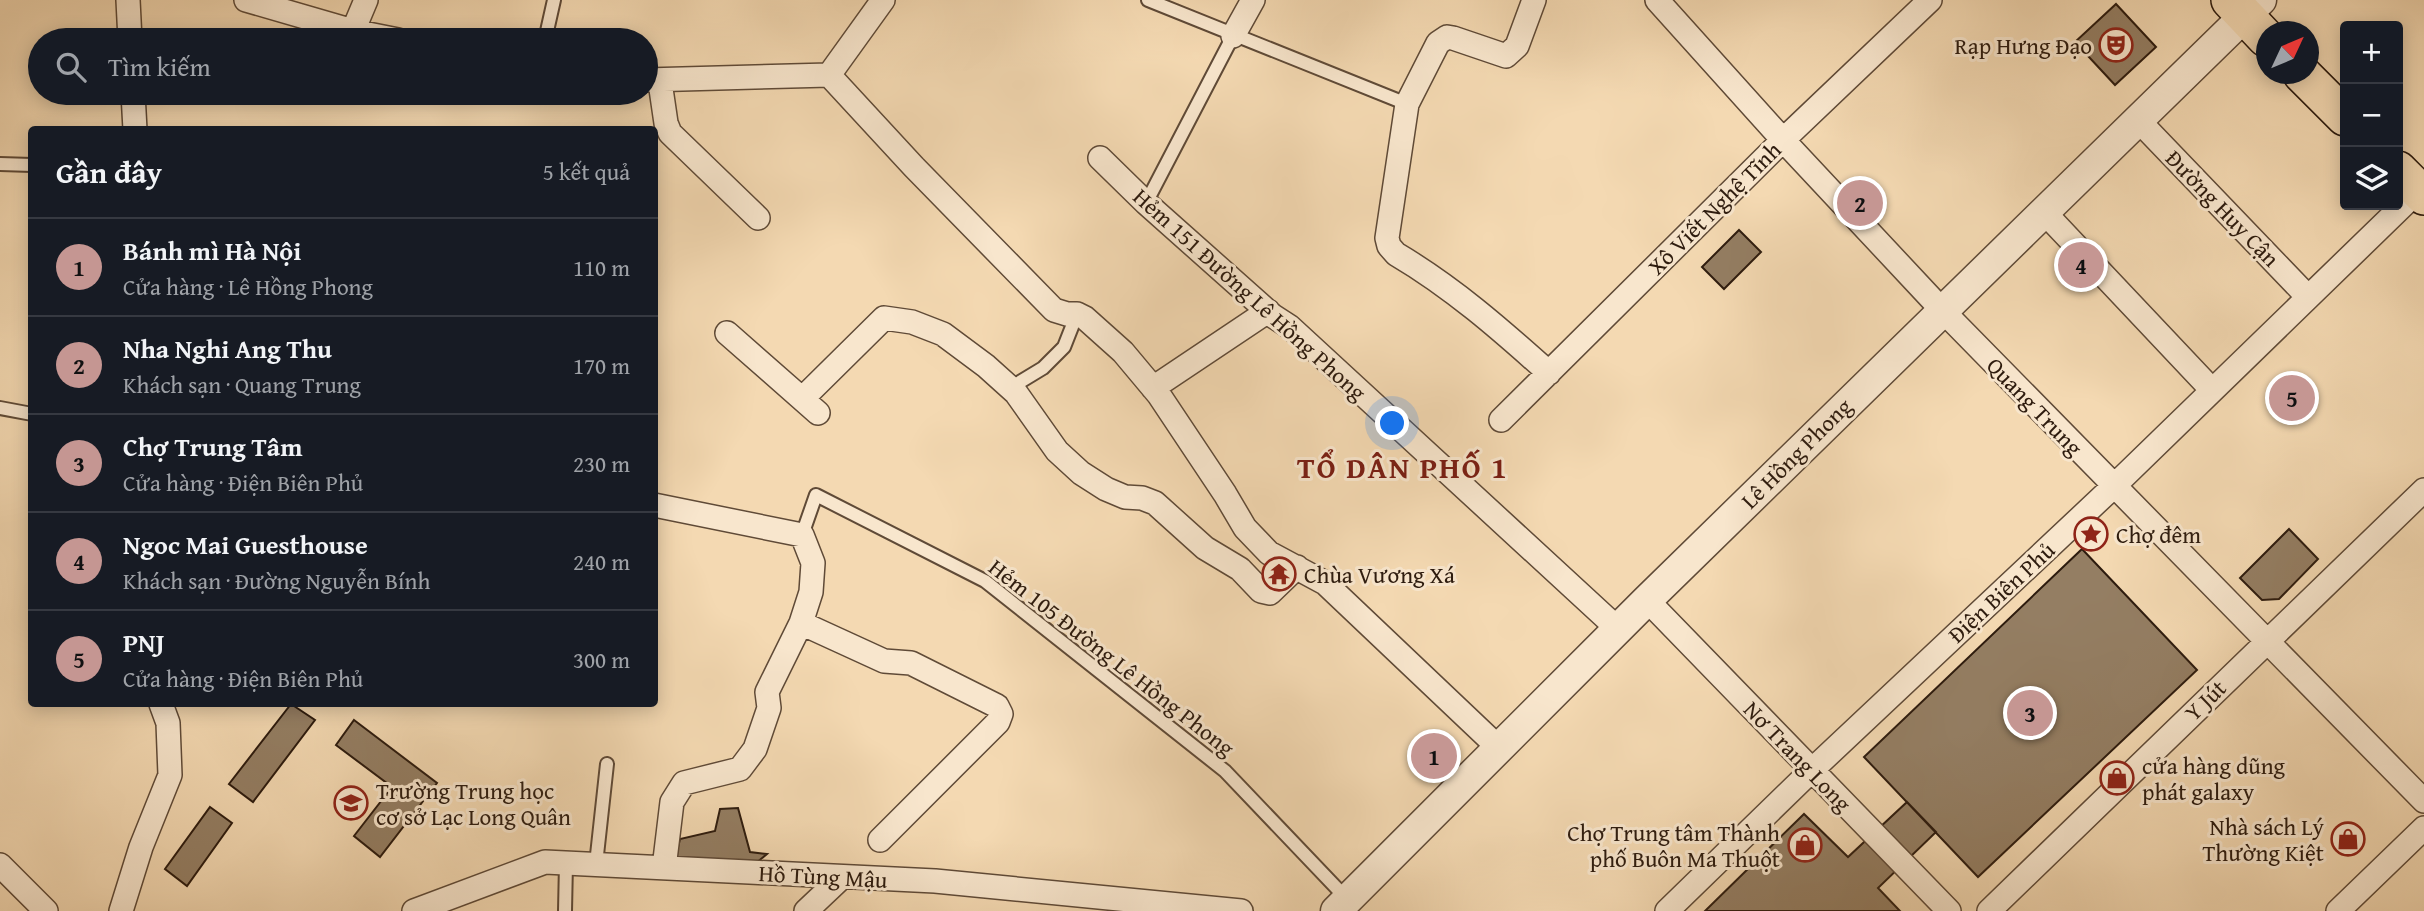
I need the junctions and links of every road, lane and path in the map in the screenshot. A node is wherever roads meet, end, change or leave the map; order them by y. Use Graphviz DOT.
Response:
graph roads {
  1 [pos="128,0"];
  2 [pos="246,0"];
  3 [pos="366,0"];
  4 [pos="554,0"];
  5 [pos="883,0"];
  6 [pos="1148,0"];
  7 [pos="1253,0"];
  8 [pos="1534,0"];
  9 [pos="1657,0"];
  10 [pos="1930,0"];
  11 [pos="2250,13"];
  12 [pos="129,28"];
  13 [pos="344,28"];
  14 [pos="355,28"];
  15 [pos="548,28"];
  16 [pos="1233,36"];
  17 [pos="829,75"];
  18 [pos="658,81"];
  19 [pos="2312,84"];
  20 [pos="658,97"];
  21 [pos="1408,104"];
  22 [pos="134,105"];
  23 [pos="2340,112"];
  24 [pos="2138,120"];
  25 [pos="135,126"];
  26 [pos="1783,140"];
  27 [pos="1100,158"];
  28 [pos="0,164"];
  29 [pos="28,165"];
  30 [pos="2416,185"];
  31 [pos="1146,203"];
  32 [pos="2044,212"];
  33 [pos="758,218"];
  34 [pos="2308,297"];
  35 [pos="1942,310"];
  36 [pos="1268,311"];
  37 [pos="1077,314"];
  38 [pos="727,333"];
  39 [pos="1549,373"];
  40 [pos="1010,388"];
  41 [pos="1153,388"];
  42 [pos="2212,390"];
  43 [pos="0,408"];
  44 [pos="28,413"];
  45 [pos="1501,421"];
  46 [pos="2114,486"];
  47 [pos="2424,490"];
  48 [pos="658,506"];
  49 [pos="802,536"];
  50 [pos="1297,567"];
  51 [pos="1647,600"];
  52 [pos="801,623"];
  53 [pos="1618,629"];
  54 [pos="2266,641"];
  55 [pos="162,707"];
  56 [pos="1500,749"];
  57 [pos="607,764"];
  58 [pos="1812,770"];
  59 [pos="2424,801"];
  60 [pos="2424,828"];
  61 [pos="880,840"];
  62 [pos="566,863"];
  63 [pos="596,864"];
  64 [pos="0,866"];
  65 [pos="664,868"];
  66 [pos="842,877"];
  67 [pos="1348,908"];
  68 [pos="46,911"];
  69 [pos="121,911"];
  70 [pos="414,911"];
  71 [pos="565,911"];
  72 [pos="806,911"];
  73 [pos="1241,911"];
  74 [pos="1667,911"];
  75 [pos="1949,911"];
  76 [pos="1989,911"];
  77 [pos="2338,911"];
  1 -- 12 [label="street"];
  2 -- 13 [label="street"];
  3 -- 14 [label="street"];
  4 -- 15 [label="lane"];
  5 -- 17 [label="street"];
  6 -- 16 [label="lane"];
  7 -- 16 [label="street"];
  8 -- 21 [label="street"];
  9 -- 26 [label="street, Quang Trung"];
  10 -- 26 [label="street, Xô Viết Nghệ Tĩnh"];
  11 -- 24 [label="street, Lê Hồng Phong"];
  16 -- 21 [label="lane"];
  16 -- 31 [label="lane"];
  17 -- 18 [label="street"];
  17 -- 37 [label="street"];
  19 -- 23 [label="main road"];
  20 -- 33 [label="street"];
  21 -- 39 [label="street"];
  22 -- 25 [label="street"];
  24 -- 32 [label="street, Lê Hồng Phong"];
  24 -- 34 [label="street, Đường Huy Cận"];
  26 -- 35 [label="street, Quang Trung"];
  26 -- 39 [label="street, Xô Viết Nghệ Tĩnh"];
  27 -- 31 [label="street, Hẻm 151 Đường Lê Hồng Phong"];
  28 -- 29 [label="lane"];
  30 -- 34 [label="street, Điện Biên Phủ"];
  31 -- 36 [label="street, Hẻm 151 Đường Lê Hồng Phong"];
  32 -- 35 [label="street, Lê Hồng Phong"];
  32 -- 42 [label="street"];
  34 -- 42 [label="street, Điện Biên Phủ"];
  35 -- 46 [label="street, Quang Trung"];
  35 -- 51 [label="street, Lê Hồng Phong"];
  36 -- 41 [label="street"];
  36 -- 53 [label="street, Hẻm 151 Đường Lê Hồng Phong"];
  37 -- 40 [label="lane"];
  37 -- 41 [label="street"];
  38 -- 40 [label="street"];
  39 -- 45 [label="street, Xô Viết Nghệ Tĩnh"];
  40 -- 50 [label="street"];
  41 -- 50 [label="street"];
  42 -- 46 [label="street, Điện Biên Phủ"];
  43 -- 44 [label="lane"];
  46 -- 54 [label="street, Quang Trung"];
  46 -- 58 [label="street, Điện Biên Phủ"];
  47 -- 54 [label="street, Y Jút"];
  48 -- 49 [label="street"];
  49 -- 52 [label="street"];
  49 -- 67 [label="lane, Hẻm 105 Đường Lê Hồng Phong"];
  50 -- 56 [label="street"];
  51 -- 53 [label="street, Lê Hồng Phong"];
  51 -- 58 [label="street, Nơ Trang Long"];
  52 -- 61 [label="street"];
  52 -- 65 [label="street"];
  53 -- 56 [label="street, Lê Hồng Phong"];
  54 -- 59 [label="street, Quang Trung"];
  54 -- 76 [label="street, Y Jút"];
  55 -- 69 [label="street"];
  56 -- 67 [label="street, Lê Hồng Phong"];
  57 -- 63 [label="lane"];
  58 -- 74 [label="street, Điện Biên Phủ"];
  58 -- 75 [label="street, Nơ Trang Long"];
  60 -- 77 [label="street"];
  62 -- 63 [label="street, Hồ Tùng Mậu"];
  62 -- 70 [label="street, Hồ Tùng Mậu"];
  62 -- 71 [label="lane"];
  63 -- 65 [label="street, Hồ Tùng Mậu"];
  64 -- 68 [label="street"];
  65 -- 66 [label="street, Hồ Tùng Mậu"];
  66 -- 72 [label="street"];
  66 -- 73 [label="street, Hồ Tùng Mậu"];
}
